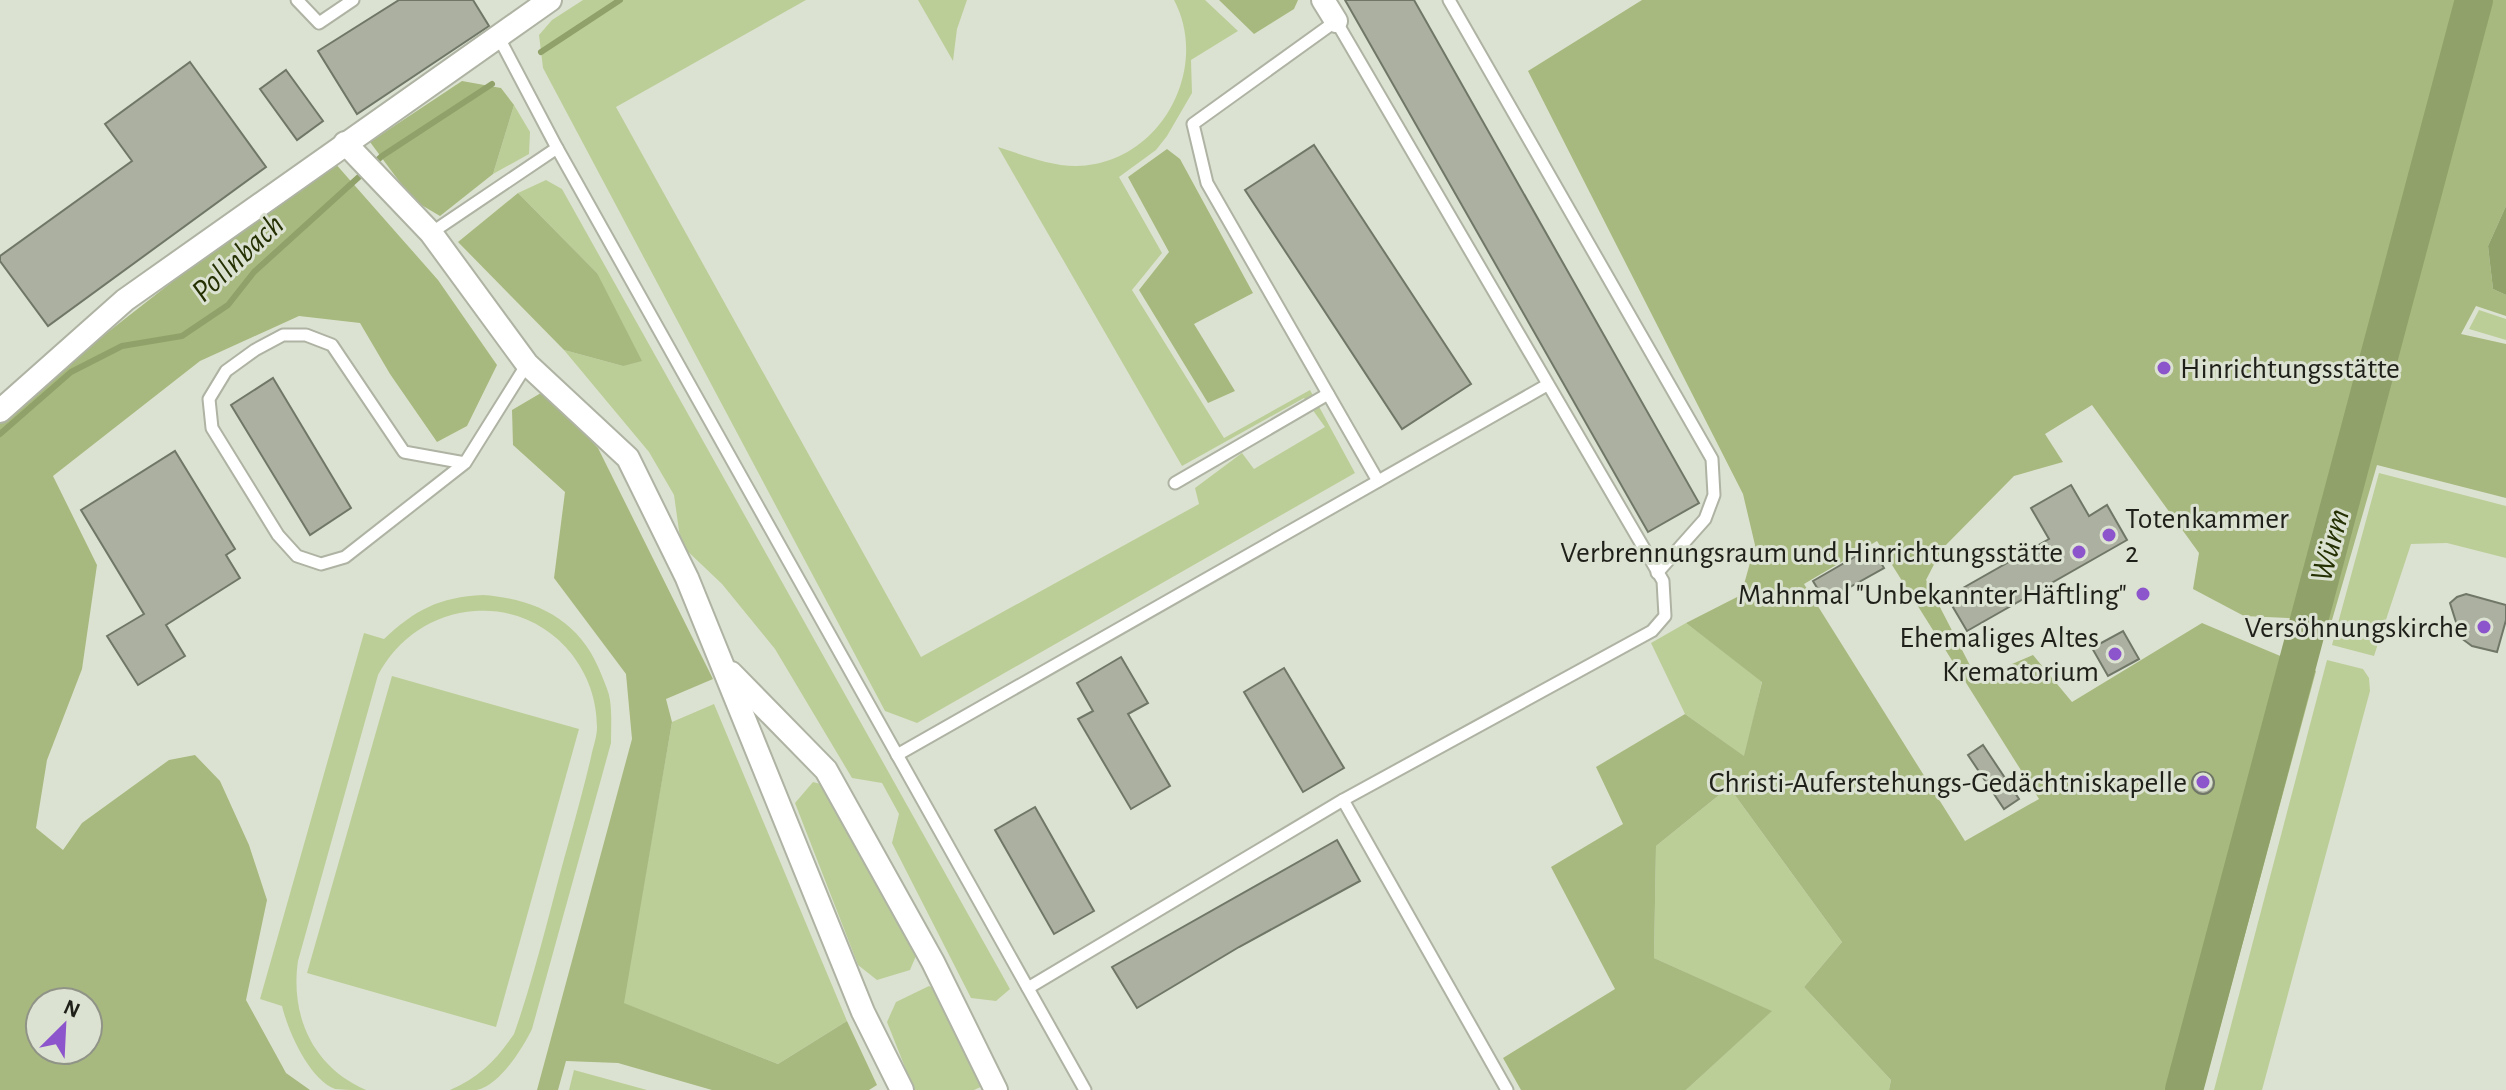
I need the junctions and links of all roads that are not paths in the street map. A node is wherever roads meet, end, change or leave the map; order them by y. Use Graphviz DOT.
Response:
graph roads {
  1 [pos="297,0"];
  2 [pos="353,0"];
  3 [pos="550,0"];
  4 [pos="1323,0"];
  5 [pos="1449,0"];
  6 [pos="1336,21"];
  7 [pos="498,36"];
  8 [pos="557,148"];
  9 [pos="352,150"];
  10 [pos="431,233"];
  11 [pos="527,364"];
  12 [pos="1547,385"];
  13 [pos="1328,394"];
  14 [pos="0,411"];
  15 [pos="465,463"];
  16 [pos="1378,481"];
  17 [pos="1175,483"];
  18 [pos="1657,573"];
  19 [pos="722,664"];
  20 [pos="897,755"];
  21 [pos="1343,800"];
  22 [pos="1028,988"];
  23 [pos="902,1090"];
  24 [pos="996,1090"];
  25 [pos="1085,1090"];
  26 [pos="1507,1090"];
  1 -- 2 [label="lane"];
  3 -- 7 [label="street"];
  4 -- 6 [label="street"];
  5 -- 18 [label="lane"];
  6 -- 12 [label="lane"];
  6 -- 13 [label="lane"];
  7 -- 8 [label="lane"];
  7 -- 9 [label="street"];
  8 -- 10 [label="lane"];
  8 -- 20 [label="lane"];
  9 -- 10 [label="street"];
  9 -- 14 [label="street"];
  10 -- 11 [label="street"];
  11 -- 15 [label="lane"];
  11 -- 19 [label="street"];
  12 -- 16 [label="lane"];
  12 -- 18 [label="lane"];
  13 -- 16 [label="lane"];
  13 -- 17 [label="lane"];
  15 -- 15 [label="lane"];
  16 -- 20 [label="lane"];
  18 -- 21 [label="lane"];
  19 -- 23 [label="street"];
  19 -- 24 [label="street"];
  20 -- 22 [label="lane"];
  21 -- 22 [label="lane"];
  21 -- 26 [label="lane"];
  22 -- 25 [label="lane"];
}
